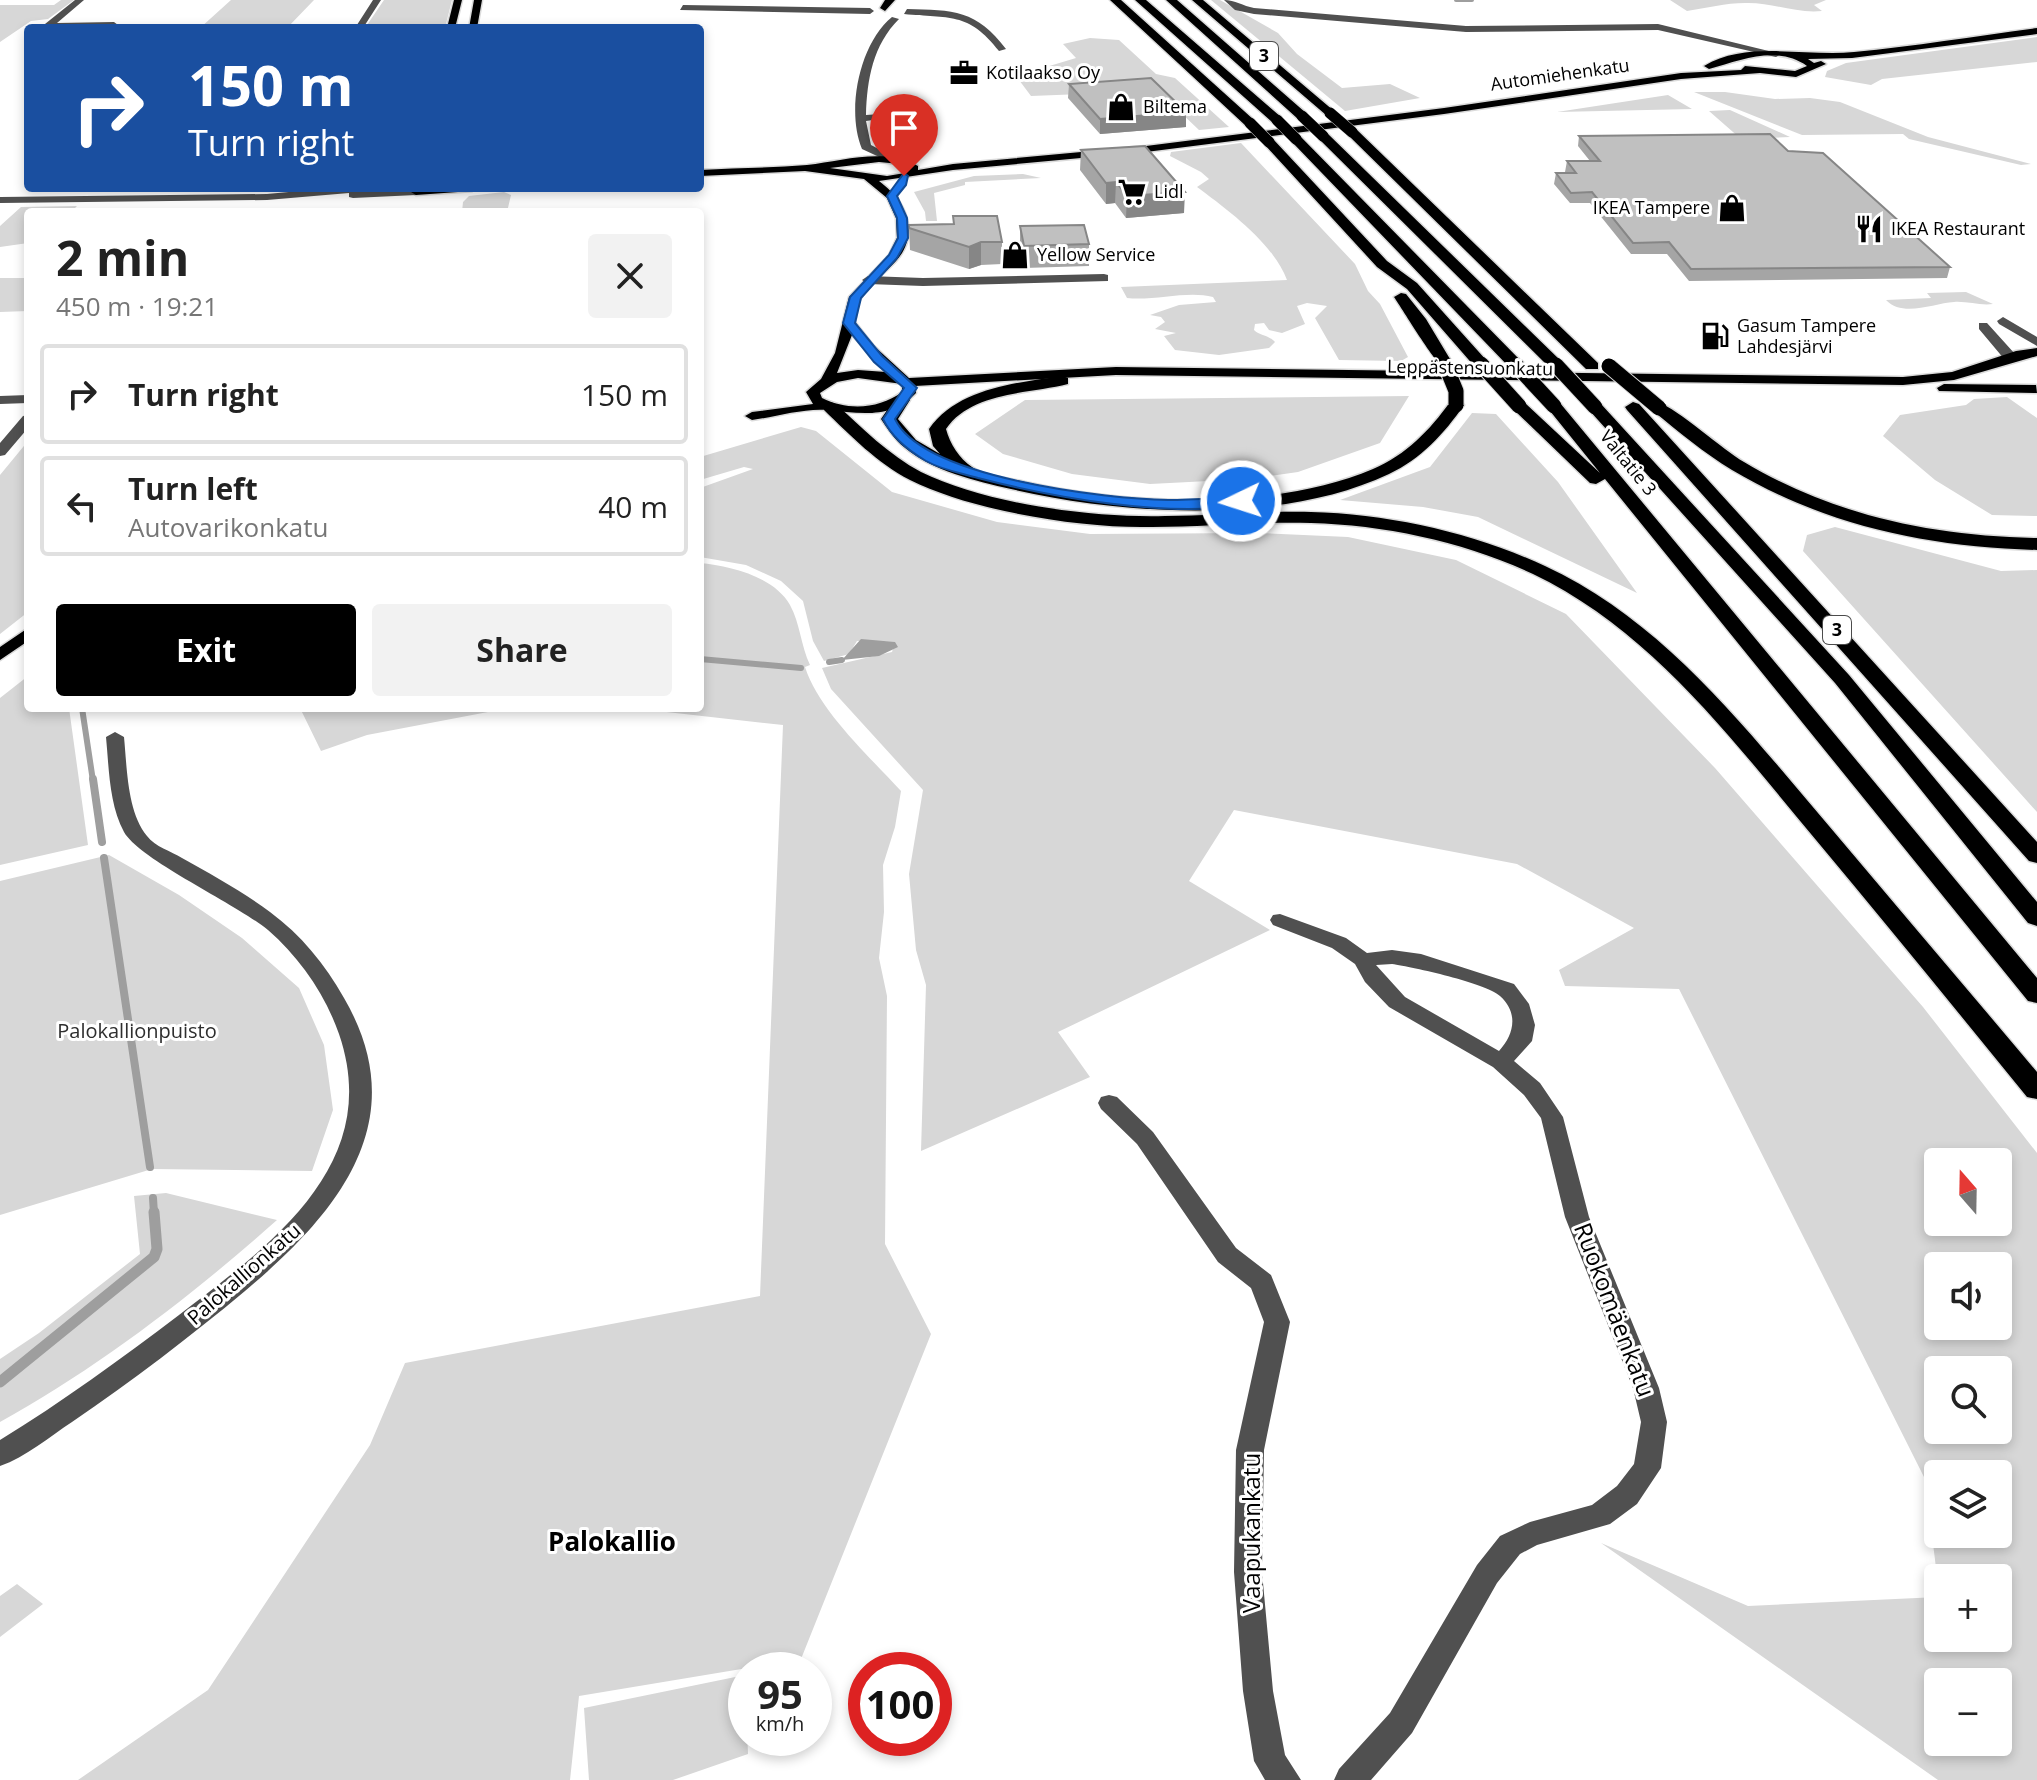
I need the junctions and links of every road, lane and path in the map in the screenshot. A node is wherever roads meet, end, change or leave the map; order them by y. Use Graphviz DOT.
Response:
graph roads {
  1 [pos="80,0"];
  2 [pos="377,0"];
  3 [pos="458,0"];
  4 [pos="478,0"];
  5 [pos="1115,0"];
  6 [pos="1140,0"];
  7 [pos="1171,0"];
  8 [pos="1197,0"];
  9 [pos="1228,0"];
  10 [pos="888,4"];
  11 [pos="683,7"];
  12 [pos="907,14"];
  13 [pos="872,20"];
  14 [pos="50,24"];
  15 [pos="362,24"];
  16 [pos="452,24"];
  17 [pos="474,24"];
  18 [pos="2037,31"];
  19 [pos="1713,38"];
  20 [pos="1002,49"];
  21 [pos="1776,54"];
  22 [pos="1852,55"];
  23 [pos="1795,57"];
  24 [pos="1734,58"];
  25 [pos="1812,66"];
  26 [pos="1756,72"];
  27 [pos="896,116"];
  28 [pos="862,118"];
  29 [pos="1370,121"];
  30 [pos="1206,140"];
  31 [pos="866,147"];
  32 [pos="896,160"];
  33 [pos="858,166"];
  34 [pos="704,173"];
  35 [pos="906,175"];
  36 [pos="869,179"];
  37 [pos="440,192"];
  38 [pos="292,193"];
  39 [pos="415,194"];
  40 [pos="892,196"];
  41 [pos="0,200"];
  42 [pos="438,204"];
  43 [pos="1382,264"];
  44 [pos="1104,278"];
  45 [pos="868,280"];
  46 [pos="2003,321"];
  47 [pos="849,323"];
  48 [pos="1983,326"];
  49 [pos="2037,342"];
  50 [pos="2037,352"];
  51 [pos="2007,359"];
  52 [pos="1601,366"];
  53 [pos="1062,381"];
  54 [pos="822,384"];
  55 [pos="904,390"];
  56 [pos="2036,390"];
  57 [pos="24,399"];
  58 [pos="0,400"];
  59 [pos="828,406"];
  60 [pos="24,424"];
  61 [pos="0,452"];
  62 [pos="971,473"];
  63 [pos="1665,544"];
  64 [pos="2037,544"];
  65 [pos="24,636"];
  66 [pos="0,655"];
  67 [pos="115,737"];
  68 [pos="2037,856"];
  69 [pos="2037,918"];
  70 [pos="1280,920"];
  71 [pos="1363,960"];
  72 [pos="2037,995"];
  73 [pos="1501,1062"];
  74 [pos="2037,1090"];
  75 [pos="1109,1103"];
  76 [pos="0,1454"];
  77 [pos="1285,1780"];
  78 [pos="1350,1780"];
  1 -- 14 [label="street"];
  2 -- 15 [label="street"];
  3 -- 16 [label="main road"];
  4 -- 17 [label="main road"];
  5 -- 43 [label="highway, bridge"];
  6 -- 63 [label="highway, Valtatie 3, bridge"];
  7 -- 69 [label="highway, Valtatie 3, bridge"];
  8 -- 52 [label="highway, 3, bridge"];
  9 -- 19 [label="street"];
  10 -- 12 [label="street"];
  10 -- 13 [label="street"];
  11 -- 13 [label="street"];
  12 -- 13 [label="street"];
  12 -- 20 [label="street"];
  13 -- 28 [label="street"];
  18 -- 22 [label="main road"];
  19 -- 21 [label="street"];
  19 -- 24 [label="street"];
  21 -- 23 [label="main road, Automiehenkatu"];
  21 -- 24 [label="main road, Automiehenkatu"];
  22 -- 23 [label="main road"];
  22 -- 25 [label="main road"];
  23 -- 25 [label="main road"];
  24 -- 26 [label="main road"];
  24 -- 29 [label="main road, Automiehenkatu"];
  25 -- 26 [label="main road, Automiehenkatu"];
  26 -- 29 [label="main road, Automiehenkatu"];
  27 -- 28 [label="street"];
  28 -- 31 [label="street"];
  29 -- 30 [label="main road, Automiehenkatu"];
  30 -- 32 [label="main road, Automiehenkatu"];
  30 -- 35 [label="main road, Automiehenkatu"];
  31 -- 32 [label="street"];
  31 -- 33 [label="street"];
  32 -- 33 [label="main road, Automiehenkatu"];
  32 -- 35 [label="main road"];
  33 -- 34 [label="main road"];
  33 -- 36 [label="main road"];
  35 -- 36 [label="main road, Automiehenkatu"];
  35 -- 40 [label="main road"];
  36 -- 40 [label="main road"];
  37 -- 42 [label="main road"];
  38 -- 39 [label="street"];
  38 -- 41 [label="street"];
  40 -- 45 [label="main road"];
  43 -- 62 [label="highway, bridge"];
  43 -- 63 [label="highway, bridge"];
  44 -- 45 [label="street"];
  45 -- 47 [label="main road"];
  46 -- 49 [label="street"];
  47 -- 54 [label="main road"];
  47 -- 55 [label="main road"];
  48 -- 51 [label="street"];
  50 -- 51 [label="main road, Leppästensuonkatu"];
  51 -- 55 [label="main road, Leppästensuonkatu"];
  51 -- 56 [label="main road"];
  52 -- 64 [label="highway, bridge"];
  52 -- 68 [label="highway, 3"];
  53 -- 55 [label="main road, Leppästensuonkatu"];
  53 -- 56 [label="main road, Leppästensuonkatu"];
  53 -- 62 [label="highway"];
  54 -- 55 [label="main road"];
  54 -- 59 [label="main road"];
  54 -- 59 [label="main road"];
  55 -- 59 [label="main road"];
  55 -- 62 [label="highway"];
  57 -- 58 [label="street"];
  59 -- 74 [label="highway"];
  60 -- 61 [label="street"];
  63 -- 72 [label="highway, Valtatie 3"];
  65 -- 66 [label="main road"];
  67 -- 76 [label="street, Palokallionkatu"];
  70 -- 71 [label="street, Ruokomäenkatu"];
  71 -- 73 [label="street, Ruokomäenkatu"];
  71 -- 73 [label="street"];
  73 -- 78 [label="street, Ruokomäenkatu"];
  75 -- 77 [label="street, Vaapukankatu"];
}
